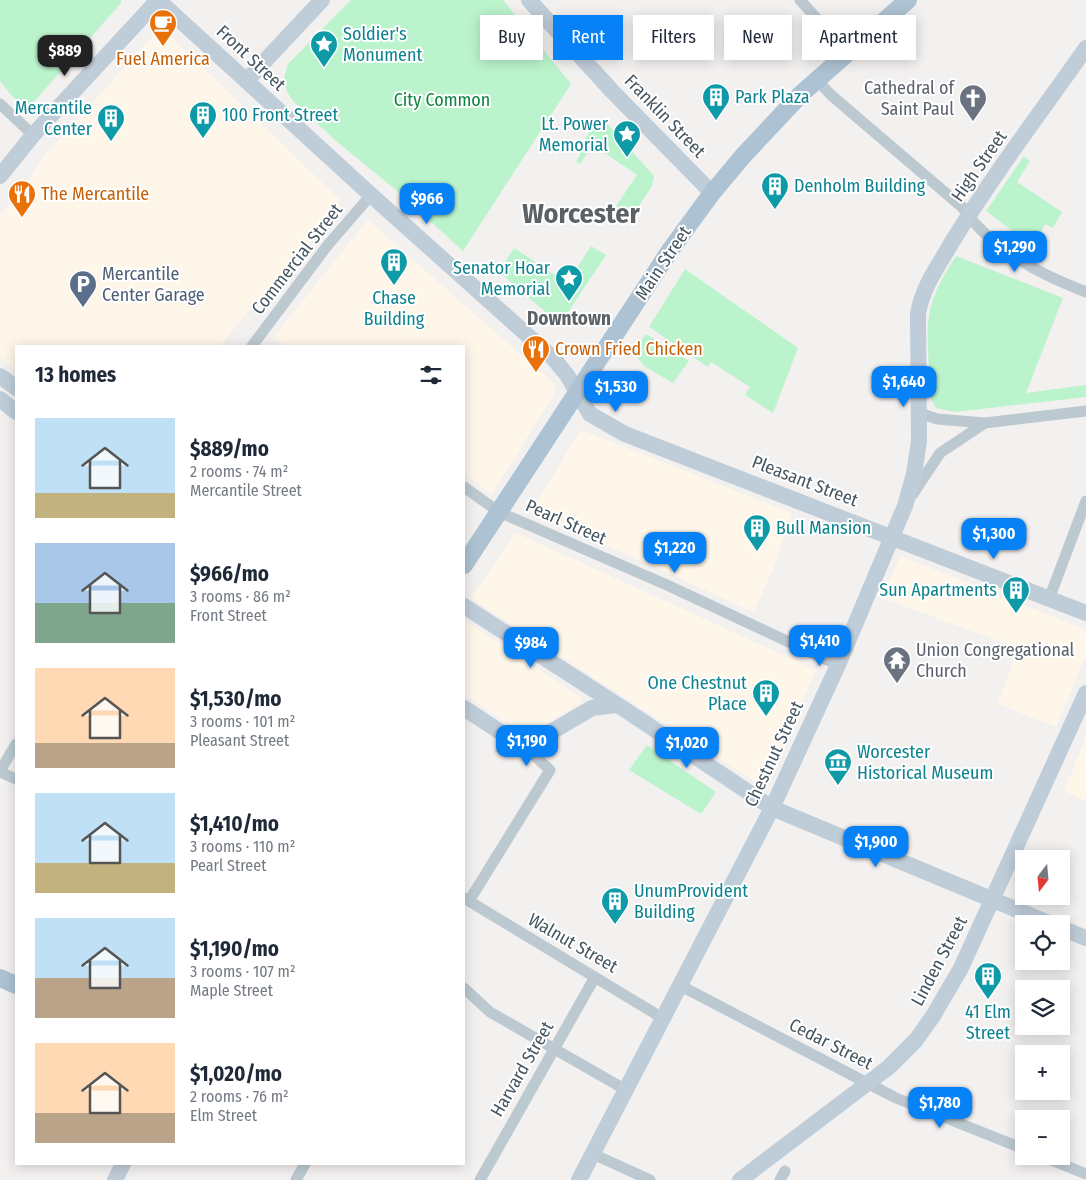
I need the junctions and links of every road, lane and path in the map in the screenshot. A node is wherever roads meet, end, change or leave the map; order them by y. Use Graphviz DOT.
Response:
graph roads {
  1 [pos="158,0"];
  2 [pos="322,0"];
  3 [pos="529,0"];
  4 [pos="800,0"];
  5 [pos="908,0"];
  6 [pos="814,15"];
  7 [pos="890,15"];
  8 [pos="1086,48"];
  9 [pos="838,60"];
  10 [pos="817,80"];
  11 [pos="246,81"];
  12 [pos="0,104"];
  13 [pos="33,134"];
  14 [pos="0,176"];
  15 [pos="712,193"];
  16 [pos="370,195"];
  17 [pos="968,216"];
  18 [pos="1086,292"];
  19 [pos="256,345"];
  20 [pos="0,376"];
  21 [pos="15,387"];
  22 [pos="578,393"];
  23 [pos="0,399"];
  24 [pos="15,411"];
  25 [pos="1086,411"];
  26 [pos="920,413"];
  27 [pos="985,423"];
  28 [pos="465,488"];
  29 [pos="1086,501"];
  30 [pos="905,506"];
  31 [pos="499,512"];
  32 [pos="891,536"];
  33 [pos="465,563"];
  34 [pos="1050,599"];
  35 [pos="465,607"];
  36 [pos="1086,613"];
  37 [pos="838,665"];
  38 [pos="1086,693"];
  39 [pos="616,705"];
  40 [pos="465,709"];
  41 [pos="523,745"];
  42 [pos="15,746"];
  43 [pos="0,771"];
  44 [pos="15,778"];
  45 [pos="772,808"];
  46 [pos="466,899"];
  47 [pos="992,900"];
  48 [pos="1029,915"];
  49 [pos="1070,932"];
  50 [pos="1086,938"];
  51 [pos="595,977"];
  52 [pos="0,978"];
  53 [pos="15,985"];
  54 [pos="681,986"];
  55 [pos="465,989"];
  56 [pos="664,1019"];
  57 [pos="555,1048"];
  58 [pos="868,1083"];
  59 [pos="626,1090"];
  60 [pos="1015,1145"];
  61 [pos="592,1154"];
  62 [pos="122,1165"];
  63 [pos="304,1165"];
  64 [pos="1064,1165"];
  65 [pos="1086,1174"];
  66 [pos="115,1180"];
  67 [pos="296,1180"];
  68 [pos="480,1180"];
  69 [pos="579,1180"];
  70 [pos="650,1180"];
  71 [pos="740,1180"];
  1 -- 11 [label="main road, Front Street"];
  1 -- 13 [label="main road"];
  2 -- 11 [label="main road"];
  3 -- 15 [label="main road, Franklin Street"];
  4 -- 6 [label="street"];
  5 -- 7 [label="main road, Main Street"];
  8 -- 17 [label="main road, High Street"];
  9 -- 10 [label="main road, Main Street"];
  10 -- 15 [label="main road, Main Street"];
  10 -- 17 [label="street"];
  11 -- 16 [label="main road, Front Street"];
  12 -- 13 [label="street"];
  13 -- 14 [label="main road"];
  15 -- 22 [label="main road, Main Street"];
  16 -- 19 [label="street, Commercial Street"];
  16 -- 22 [label="main road, Front Street"];
  17 -- 18 [label="street"];
  17 -- 26 [label="main road, High Street"];
  20 -- 21 [label="main road"];
  22 -- 31 [label="main road, Main Street"];
  22 -- 32 [label="main road, Pleasant Street"];
  23 -- 24 [label="main road"];
  25 -- 27 [label="street, Chestnut Street"];
  26 -- 27 [label="street"];
  26 -- 30 [label="main road, High Street"];
  27 -- 30 [label="street, Chestnut Street"];
  28 -- 31 [label="street, Pearl Street"];
  29 -- 34 [label="street"];
  30 -- 32 [label="main road, Chestnut Street"];
  31 -- 33 [label="main road, Main Street"];
  31 -- 37 [label="street, Pearl Street"];
  32 -- 34 [label="main road, Pleasant Street"];
  32 -- 37 [label="main road, Chestnut Street"];
  34 -- 36 [label="main road, Pleasant Street"];
  35 -- 39 [label="main road"];
  37 -- 45 [label="main road, Chestnut Street"];
  38 -- 47 [label="main road, Linden Street"];
  39 -- 41 [label="main road"];
  39 -- 45 [label="main road"];
  40 -- 41 [label="main road"];
  41 -- 46 [label="street"];
  42 -- 43 [label="street"];
  43 -- 44 [label="street"];
  45 -- 47 [label="main road"];
  45 -- 54 [label="main road, Chestnut Street"];
  46 -- 51 [label="street, Walnut Street"];
  47 -- 48 [label="main road"];
  47 -- 58 [label="main road, Linden Street"];
  49 -- 50 [label="main road"];
  51 -- 56 [label="street, Walnut Street"];
  51 -- 57 [label="street, Harvard Street"];
  52 -- 53 [label="main road"];
  54 -- 56 [label="main road, Chestnut Street"];
  54 -- 58 [label="street, Cedar Street"];
  55 -- 57 [label="street"];
  56 -- 59 [label="main road, Chestnut Street"];
  57 -- 59 [label="street"];
  57 -- 68 [label="street, Harvard Street"];
  58 -- 60 [label="street, Cedar Street"];
  58 -- 71 [label="main road, Linden Street"];
  59 -- 61 [label="main road, Chestnut Street"];
  61 -- 69 [label="main road, Chestnut Street"];
  61 -- 70 [label="street"];
  62 -- 66 [label="main road"];
  63 -- 67 [label="street"];
  64 -- 65 [label="street"];
}
